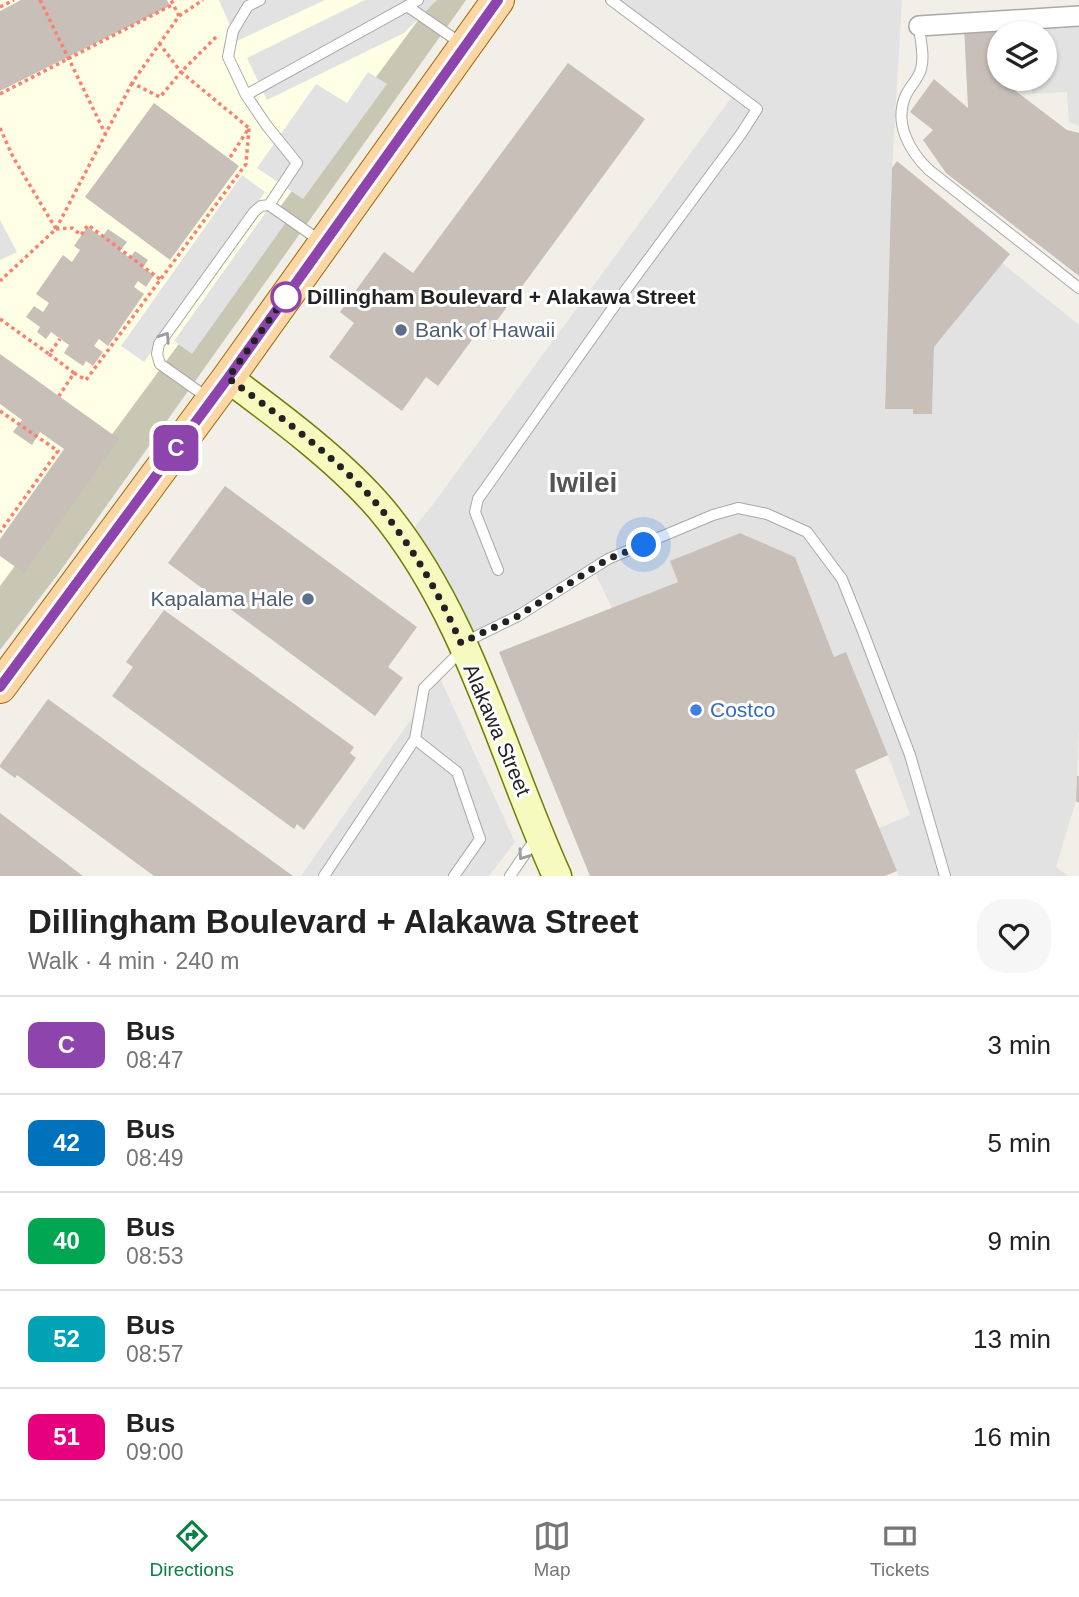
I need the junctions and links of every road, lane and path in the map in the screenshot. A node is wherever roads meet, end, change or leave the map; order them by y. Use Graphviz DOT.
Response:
graph roads {
  1 [pos="13,0"];
  2 [pos="40,0"];
  3 [pos="203,0"];
  4 [pos="260,0"];
  5 [pos="418,0"];
  6 [pos="498,0"];
  7 [pos="611,0"];
  8 [pos="172,2"];
  9 [pos="407,6"];
  10 [pos="0,7"];
  11 [pos="178,16"];
  12 [pos="1079,16"];
  13 [pos="919,26"];
  14 [pos="220,33"];
  15 [pos="159,43"];
  16 [pos="465,46"];
  17 [pos="68,57"];
  18 [pos="181,72"];
  19 [pos="132,83"];
  20 [pos="0,94"];
  21 [pos="246,95"];
  22 [pos="0,128"];
  23 [pos="249,128"];
  24 [pos="105,135"];
  25 [pos="229,159"];
  26 [pos="269,205"];
  27 [pos="55,229"];
  28 [pos="324,243"];
  29 [pos="161,280"];
  30 [pos="0,281"];
  31 [pos="1079,288"];
  32 [pos="0,319"];
  33 [pos="60,339"];
  34 [pos="49,354"];
  35 [pos="74,373"];
  36 [pos="220,389"];
  37 [pos="59,396"];
  38 [pos="0,411"];
  39 [pos="0,532"];
  40 [pos="498,570"];
  41 [pos="462,646"];
  42 [pos="0,687"];
  43 [pos="415,738"];
  44 [pos="538,834"];
  45 [pos="324,876"];
  46 [pos="454,876"];
  47 [pos="510,876"];
  48 [pos="557,876"];
  49 [pos="945,876"];
  1 -- 10 [label="path"];
  2 -- 17 [label="path"];
  3 -- 11 [label="path"];
  4 -- 21 [label="lane"];
  5 -- 9 [label="lane"];
  6 -- 16 [label="main road"];
  7 -- 40 [label="lane"];
  8 -- 11 [label="path"];
  8 -- 17 [label="path"];
  9 -- 16 [label="lane"];
  9 -- 21 [label="lane"];
  11 -- 15 [label="path"];
  12 -- 13 [label="street"];
  13 -- 31 [label="lane"];
  14 -- 18 [label="path"];
  15 -- 18 [label="path"];
  15 -- 19 [label="path"];
  16 -- 28 [label="main road"];
  17 -- 20 [label="path"];
  17 -- 24 [label="path"];
  18 -- 19 [label="path"];
  18 -- 23 [label="path"];
  19 -- 24 [label="path"];
  21 -- 26 [label="lane"];
  22 -- 27 [label="path"];
  23 -- 25 [label="path"];
  23 -- 29 [label="path"];
  24 -- 27 [label="path"];
  26 -- 28 [label="lane"];
  36 -- 26 [label="lane, one-way"];
  27 -- 29 [label="path"];
  27 -- 30 [label="path"];
  28 -- 36 [label="main road"];
  29 -- 35 [label="path"];
  32 -- 34 [label="path"];
  33 -- 34 [label="path"];
  34 -- 35 [label="path"];
  35 -- 37 [label="path"];
  36 -- 41 [label="main road, Alakawa Street"];
  36 -- 42 [label="main road"];
  38 -- 39 [label="path"];
  41 -- 43 [label="lane"];
  41 -- 44 [label="main road, Alakawa Street"];
  41 -- 49 [label="lane"];
  43 -- 45 [label="lane"];
  43 -- 46 [label="lane"];
  44 -- 47 [label="lane, one-way"];
  44 -- 48 [label="main road, Alakawa Street"];
}
